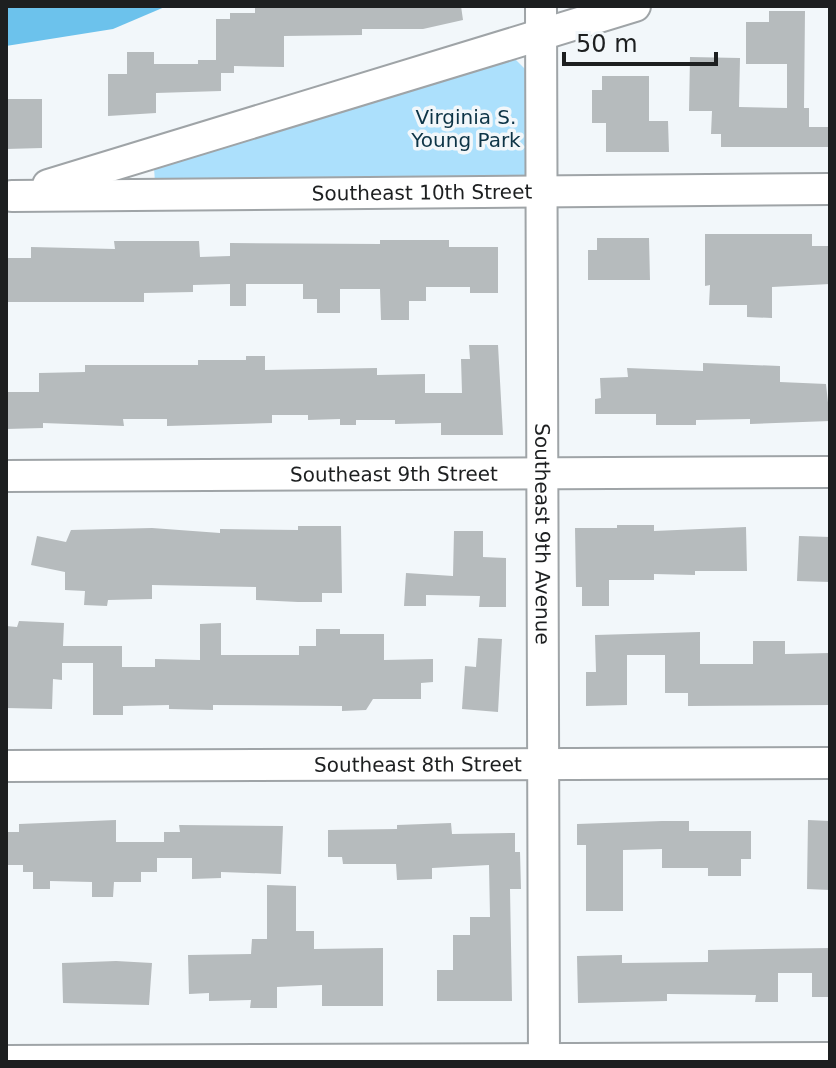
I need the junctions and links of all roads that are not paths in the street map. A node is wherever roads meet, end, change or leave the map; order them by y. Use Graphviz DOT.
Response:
graph roads {
  1 [pos="541,6"];
  2 [pos="635,6"];
  3 [pos="541,37"];
  4 [pos="154,154"];
  5 [pos="830,189"];
  6 [pos="542,190"];
  7 [pos="156,195"];
  8 [pos="9,197"];
  9 [pos="830,472"];
  10 [pos="543,473"];
  11 [pos="6,476"];
  12 [pos="830,763"];
  13 [pos="542,764"];
  14 [pos="6,766"];
  15 [pos="830,1058"];
  16 [pos="544,1060"];
  17 [pos="6,1061"];
  1 -- 3 [label="street, Southeast 9th Avenue"];
  2 -- 3 [label="street"];
  3 -- 4 [label="street"];
  3 -- 6 [label="street, Southeast 9th Avenue"];
  4 -- 7 [label="street"];
  4 -- 8 [label="street"];
  5 -- 6 [label="street, Southeast 10th Street"];
  6 -- 7 [label="street, Southeast 10th Street"];
  6 -- 10 [label="street, Southeast 9th Avenue"];
  7 -- 8 [label="street, Southeast 10th Street"];
  9 -- 10 [label="street, Southeast 9th Street"];
  10 -- 11 [label="street, Southeast 9th Street"];
  10 -- 13 [label="street, Southeast 9th Avenue"];
  12 -- 13 [label="street, Southeast 8th Street"];
  13 -- 14 [label="street, Southeast 8th Street"];
  13 -- 16 [label="street, Southeast 9th Avenue"];
  15 -- 16 [label="street"];
  16 -- 17 [label="street"];
}
